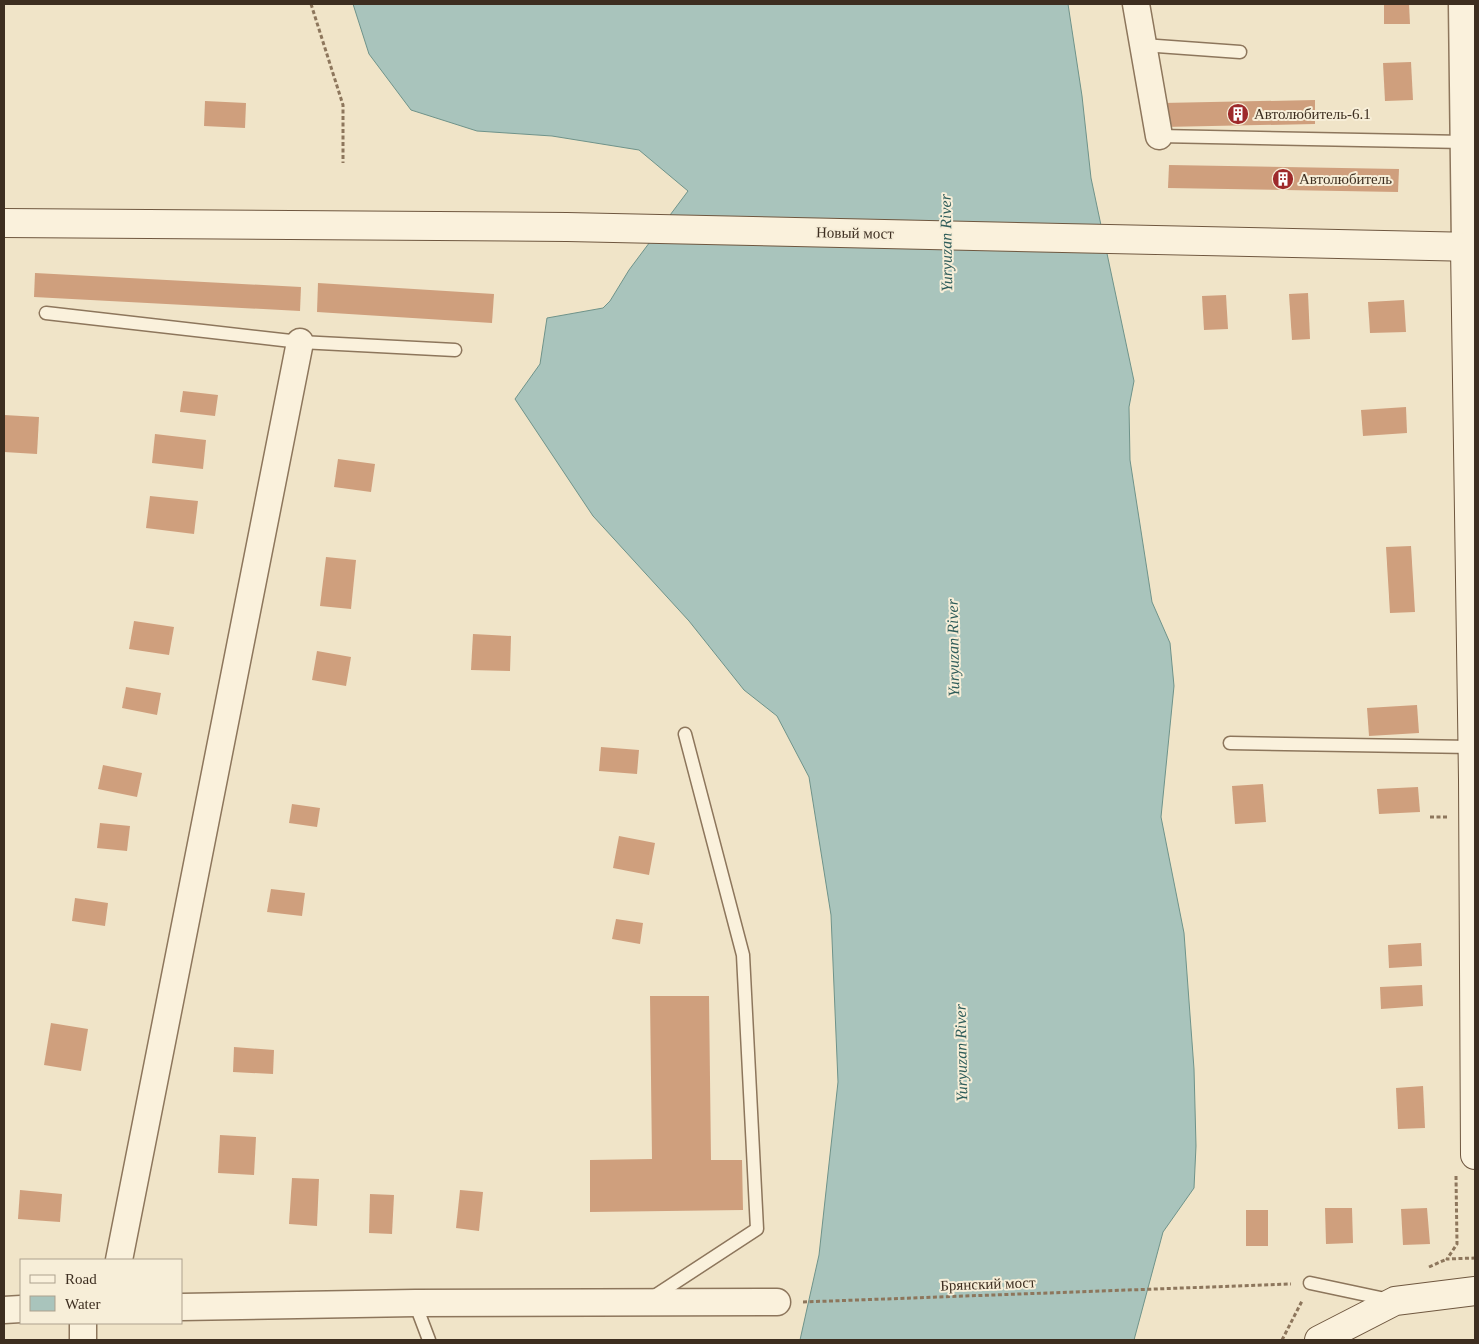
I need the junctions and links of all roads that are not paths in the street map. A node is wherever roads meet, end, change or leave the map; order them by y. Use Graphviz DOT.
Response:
graph roads {
  1 [pos="1136,4"];
  2 [pos="1462,4"];
  3 [pos="1143,45"];
  4 [pos="1240,52"];
  5 [pos="1158,136"];
  6 [pos="1464,142"];
  7 [pos="4,223"];
  8 [pos="1470,247"];
  9 [pos="46,313"];
  10 [pos="300,342"];
  11 [pos="455,350"];
  12 [pos="685,734"];
  13 [pos="1230,744"];
  14 [pos="1472,747"];
  15 [pos="1474,779"];
  16 [pos="1475,1155"];
  17 [pos="119,1259"];
  18 [pos="1310,1283"];
  19 [pos="1475,1291"];
  20 [pos="1395,1301"];
  21 [pos="777,1302"];
  22 [pos="415,1303"];
  23 [pos="644,1303"];
  24 [pos="182,1307"];
  25 [pos="20,1309"];
  26 [pos="4,1310"];
  27 [pos="83,1324"];
  28 [pos="83,1340"];
  29 [pos="429,1340"];
  30 [pos="1319,1340"];
  1 -- 3 [label="street"];
  2 -- 6 [label="street"];
  3 -- 4 [label="lane"];
  3 -- 5 [label="street"];
  5 -- 6 [label="lane"];
  6 -- 8 [label="street"];
  7 -- 8 [label="main road, Новый мост"];
  8 -- 14 [label="main road"];
  9 -- 10 [label="lane"];
  10 -- 11 [label="lane"];
  10 -- 17 [label="street"];
  12 -- 23 [label="lane"];
  13 -- 14 [label="lane"];
  14 -- 15 [label="main road"];
  15 -- 16 [label="main road"];
  18 -- 20 [label="lane"];
  19 -- 20 [label="main road"];
  20 -- 30 [label="main road"];
  21 -- 23 [label="street"];
  22 -- 23 [label="street"];
  22 -- 24 [label="street"];
  22 -- 29 [label="lane"];
  25 -- 26 [label="street"];
  27 -- 28 [label="street"];
}
